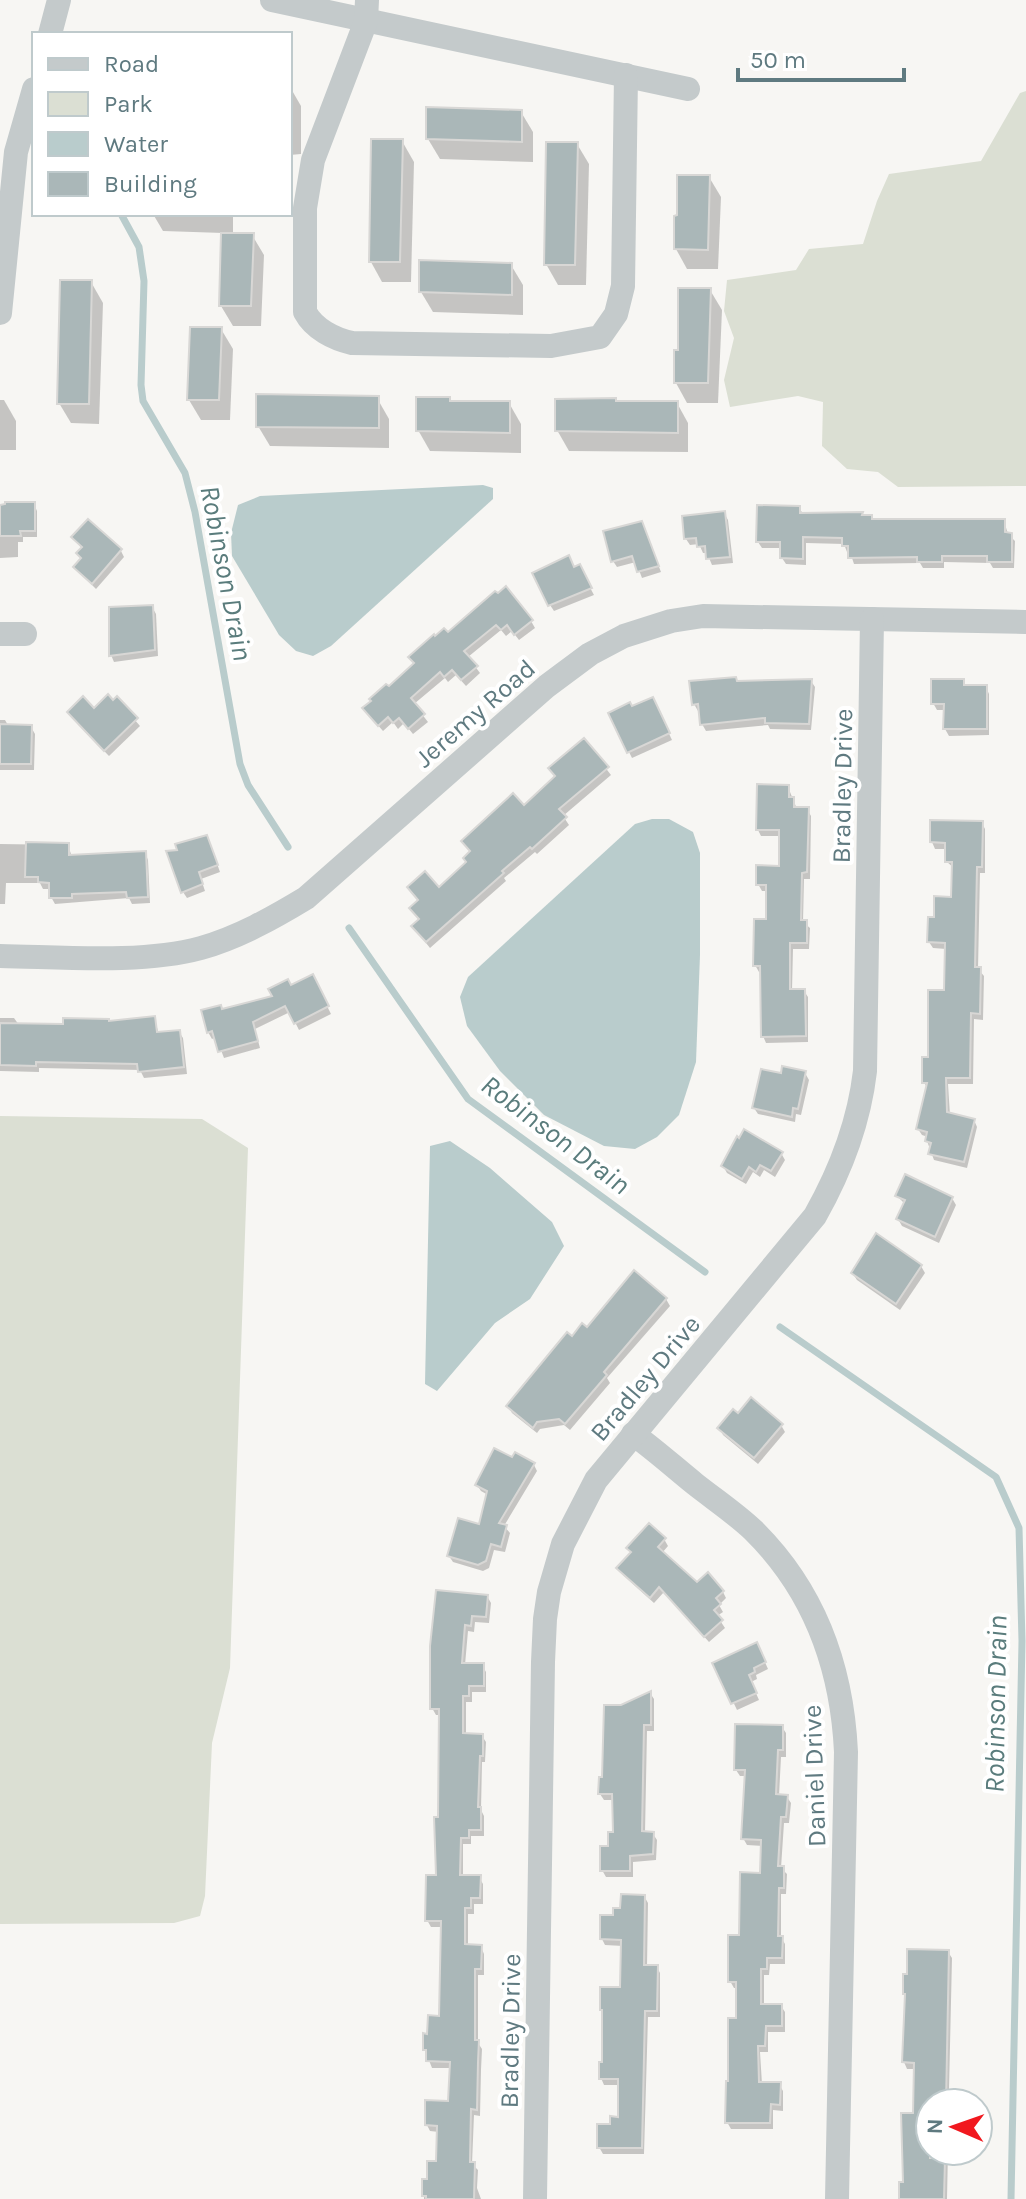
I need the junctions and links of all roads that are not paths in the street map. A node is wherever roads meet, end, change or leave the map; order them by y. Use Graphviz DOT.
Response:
graph roads {
  1 [pos="59,0"];
  2 [pos="272,0"];
  3 [pos="367,10"];
  4 [pos="51,32"];
  5 [pos="626,75"];
  6 [pos="688,89"];
  7 [pos="32,96"];
  8 [pos="0,313"];
  9 [pos="872,619"];
  10 [pos="1025,622"];
  11 [pos="0,634"];
  12 [pos="25,634"];
  13 [pos="0,956"];
  14 [pos="633,1434"];
  15 [pos="535,2199"];
  16 [pos="837,2199"];
  1 -- 4 [label="street"];
  2 -- 3 [label="street"];
  3 -- 5 [label="street"];
  3 -- 5 [label="street"];
  5 -- 6 [label="street"];
  7 -- 8 [label="street"];
  9 -- 10 [label="street, Jeremy Road"];
  9 -- 13 [label="street, Jeremy Road"];
  9 -- 14 [label="street, Bradley Drive"];
  11 -- 12 [label="street"];
  14 -- 15 [label="street, Bradley Drive"];
  14 -- 16 [label="street, Daniel Drive"];
}
